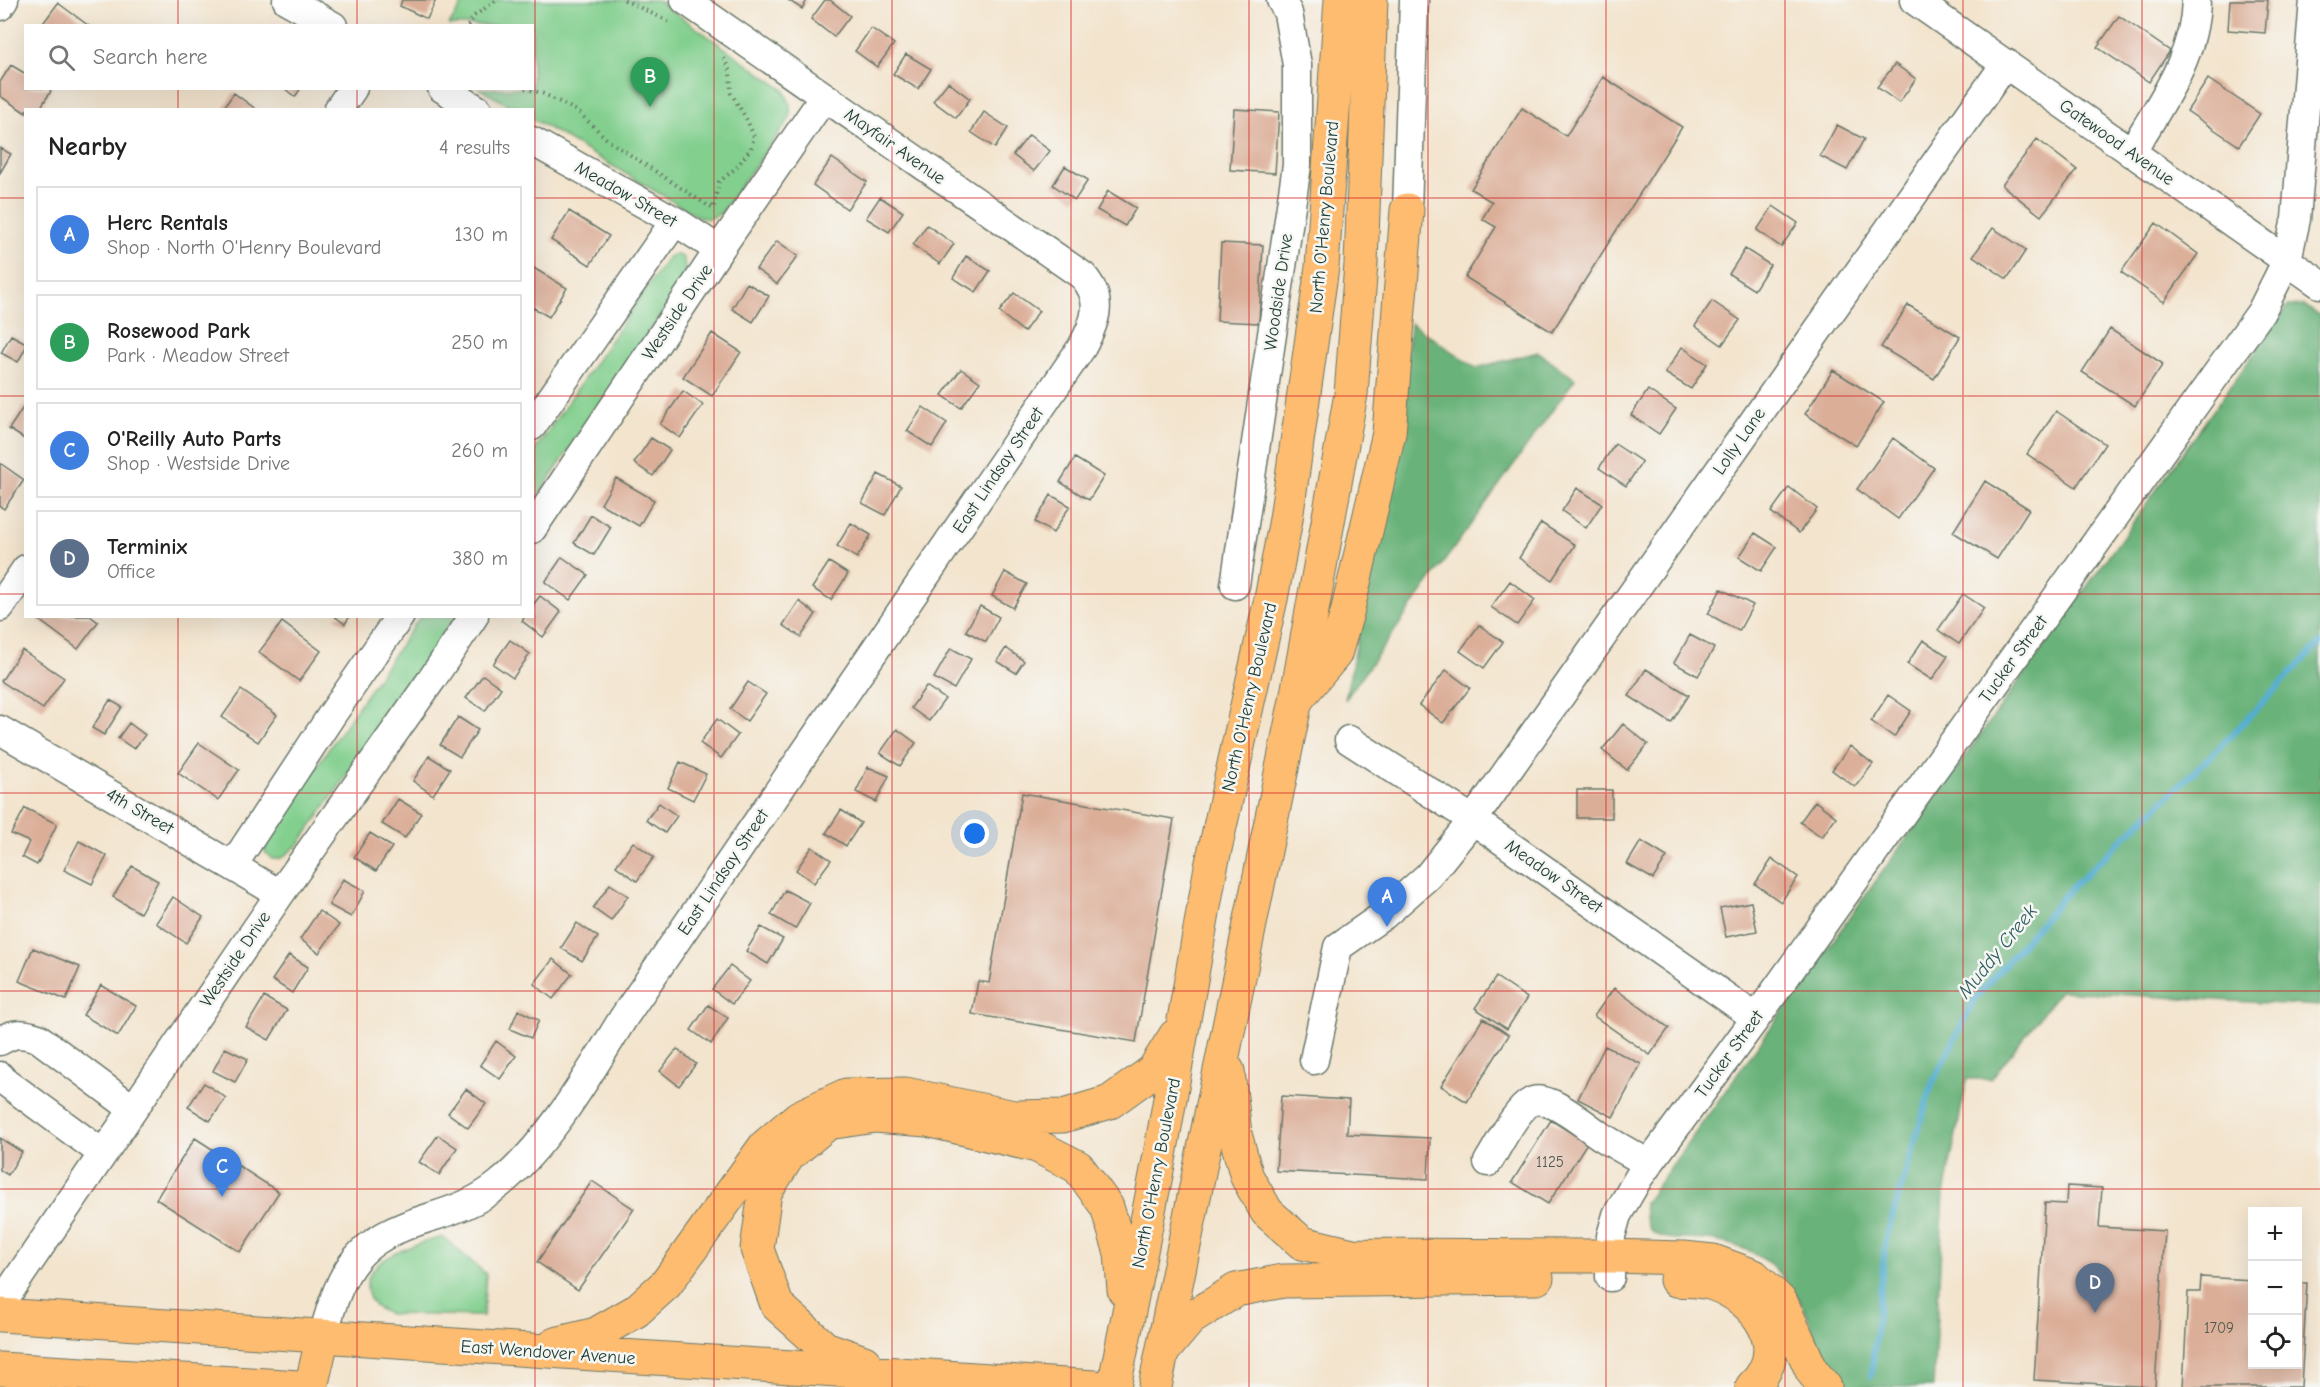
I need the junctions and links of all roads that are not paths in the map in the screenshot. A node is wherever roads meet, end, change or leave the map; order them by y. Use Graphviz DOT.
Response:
graph roads {
  1 [pos="4,0"];
  2 [pos="287,0"];
  3 [pos="1281,0"];
  4 [pos="1341,0"];
  5 [pos="1371,0"];
  6 [pos="1414,0"];
  7 [pos="1914,0"];
  8 [pos="2196,0"];
  9 [pos="0,6"];
  10 [pos="2316,7"];
  11 [pos="680,12"];
  12 [pos="329,24"];
  13 [pos="2006,63"];
  14 [pos="352,90"];
  15 [pos="445,90"];
  16 [pos="824,96"];
  17 [pos="339,108"];
  18 [pos="475,108"];
  19 [pos="534,142"];
  20 [pos="2131,153"];
  21 [pos="1407,210"];
  22 [pos="675,221"];
  23 [pos="719,250"];
  24 [pos="2287,260"];
  25 [pos="2320,284"];
  26 [pos="1097,298"];
  27 [pos="534,423"];
  28 [pos="534,526"];
  29 [pos="24,573"];
  30 [pos="1235,585"];
  31 [pos="0,607"];
  32 [pos="399,618"];
  33 [pos="473,618"];
  34 [pos="1296,700"];
  35 [pos="0,730"];
  36 [pos="1349,740"];
  37 [pos="1473,820"];
  38 [pos="233,865"];
  39 [pos="280,894"];
  40 [pos="1756,1018"];
  41 [pos="1184,1021"];
  42 [pos="1225,1039"];
  43 [pos="0,1041"];
  44 [pos="1314,1060"];
  45 [pos="0,1076"];
  46 [pos="133,1109"];
  47 [pos="102,1153"];
  48 [pos="1488,1162"];
  49 [pos="1648,1163"];
  50 [pos="1610,1267"];
  51 [pos="0,1305"];
  52 [pos="0,1315"];
  53 [pos="1127,1320"];
  54 [pos="323,1336"];
  55 [pos="529,1351"];
  56 [pos="1161,1352"];
  57 [pos="0,1369"];
  58 [pos="897,1374"];
  59 [pos="154,1382"];
  60 [pos="300,1387"];
  61 [pos="311,1387"];
  62 [pos="1095,1387"];
  63 [pos="1114,1387"];
  64 [pos="1155,1387"];
  65 [pos="1752,1387"];
  66 [pos="1824,1387"];
  1 -- 9 [label="street"];
  2 -- 12 [label="street"];
  3 -- 30 [label="street, Woodside Drive"];
  4 -- 41 [label="main road, North O'Henry Boulevard"];
  5 -- 34 [label="main road, North O'Henry Boulevard"];
  6 -- 21 [label="street"];
  7 -- 13 [label="street, Gatewood Avenue"];
  8 -- 20 [label="street"];
  10 -- 24 [label="street, Tucker Street"];
  11 -- 16 [label="street, Mayfair Avenue"];
  13 -- 20 [label="street, Gatewood Avenue"];
  13 -- 37 [label="street, Lolly Lane"];
  14 -- 17 [label="street"];
  15 -- 18 [label="street"];
  16 -- 23 [label="street, Westside Drive"];
  16 -- 26 [label="street, Mayfair Avenue"];
  19 -- 22 [label="street, Meadow Street"];
  20 -- 24 [label="street, Gatewood Avenue"];
  21 -- 34 [label="main road"];
  22 -- 23 [label="street, Meadow Street"];
  22 -- 27 [label="street"];
  23 -- 28 [label="street, Westside Drive"];
  24 -- 25 [label="street, Gatewood Avenue"];
  24 -- 40 [label="street, Tucker Street"];
  26 -- 54 [label="street, East Lindsay Street"];
  29 -- 31 [label="street"];
  32 -- 38 [label="street"];
  33 -- 39 [label="street, Westside Drive"];
  34 -- 42 [label="main road, North O'Henry Boulevard"];
  35 -- 38 [label="street, 4th Street"];
  36 -- 37 [label="street, Meadow Street"];
  37 -- 40 [label="street, Meadow Street"];
  37 -- 44 [label="street, Lolly Lane"];
  38 -- 39 [label="street, 4th Street"];
  39 -- 46 [label="street, Westside Drive"];
  40 -- 49 [label="street, Tucker Street"];
  41 -- 53 [label="main road, North O'Henry Boulevard"];
  41 -- 55 [label="main road"];
  42 -- 50 [label="main road"];
  42 -- 56 [label="main road, North O'Henry Boulevard"];
  43 -- 46 [label="street"];
  45 -- 47 [label="street"];
  46 -- 47 [label="street, Westside Drive"];
  47 -- 51 [label="street, Westside Drive"];
  48 -- 49 [label="street"];
  49 -- 50 [label="street, Tucker Street"];
  50 -- 56 [label="main road"];
  50 -- 65 [label="main road"];
  50 -- 66 [label="main road"];
  52 -- 54 [label="main road, East Wendover Avenue"];
  53 -- 58 [label="main road"];
  53 -- 63 [label="main road, North O'Henry Boulevard"];
  54 -- 55 [label="main road, East Wendover Avenue"];
  54 -- 61 [label="main road, East Lindsay Street"];
  55 -- 58 [label="main road, East Wendover Avenue"];
  56 -- 64 [label="main road, North O'Henry Boulevard"];
  57 -- 59 [label="main road"];
  58 -- 62 [label="main road, East Wendover Avenue"];
  59 -- 60 [label="main road"];
}
